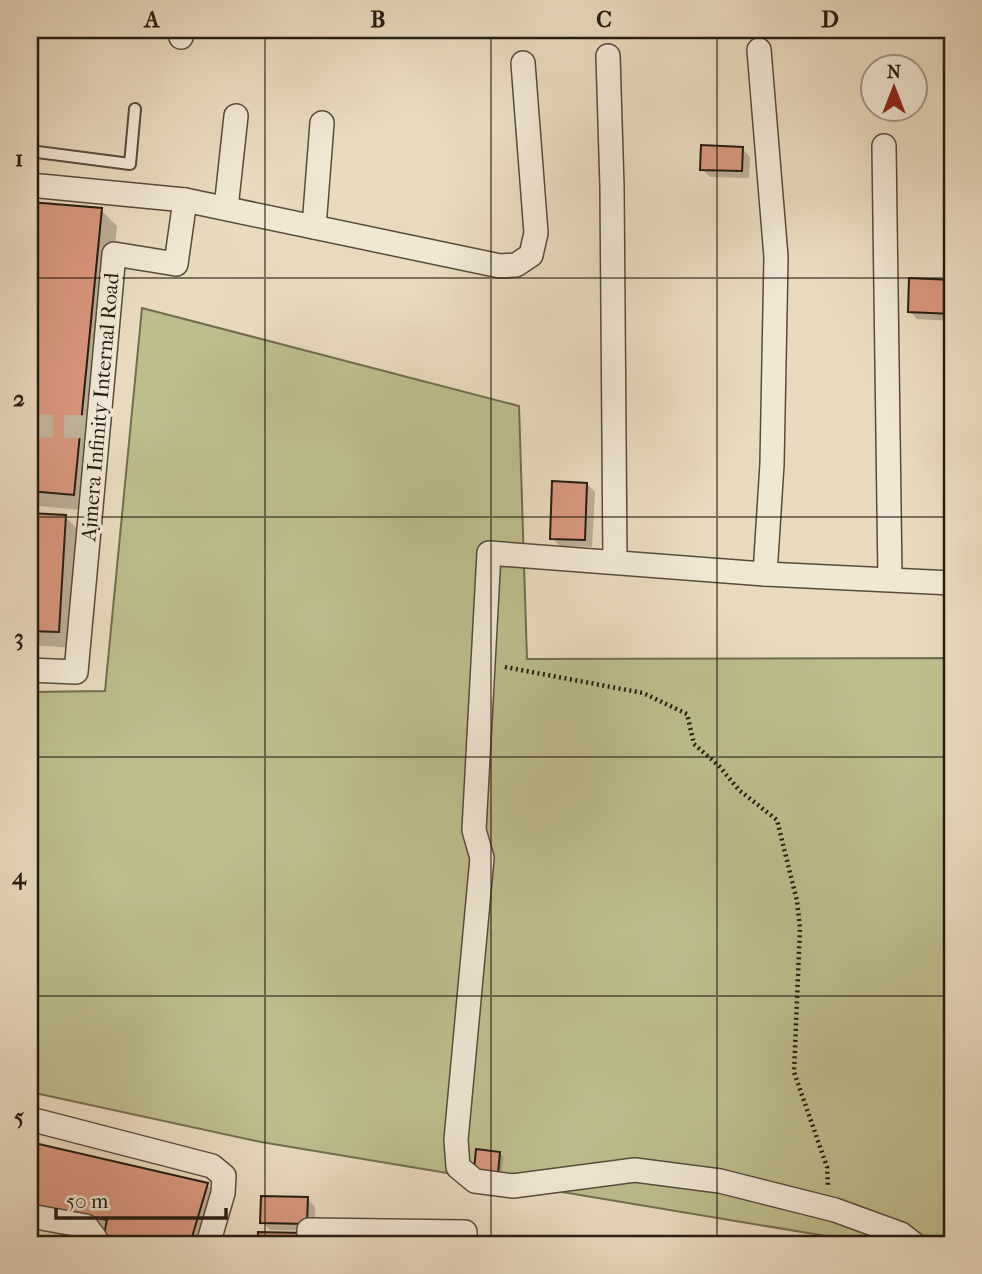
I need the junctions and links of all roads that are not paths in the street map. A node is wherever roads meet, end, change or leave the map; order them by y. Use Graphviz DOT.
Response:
graph roads {
  1 [pos="760,50"];
  2 [pos="608,56"];
  3 [pos="523,63"];
  4 [pos="135,109"];
  5 [pos="236,116"];
  6 [pos="322,123"];
  7 [pos="884,146"];
  8 [pos="30,151"];
  9 [pos="30,186"];
  10 [pos="185,200"];
  11 [pos="226,208"];
  12 [pos="314,227"];
  13 [pos="615,562"];
  14 [pos="765,574"];
  15 [pos="890,579"];
  16 [pos="952,583"];
  17 [pos="30,670"];
  18 [pos="30,1119"];
  19 [pos="30,1216"];
  20 [pos="94,1244"];
  21 [pos="208,1244"];
  22 [pos="309,1244"];
  23 [pos="465,1244"];
  24 [pos="914,1244"];
  1 -- 14 [label="street"];
  2 -- 13 [label="street"];
  3 -- 12 [label="street"];
  4 -- 8 [label="lane"];
  5 -- 11 [label="street"];
  6 -- 12 [label="street"];
  7 -- 15 [label="street"];
  9 -- 10 [label="street"];
  10 -- 11 [label="street"];
  10 -- 17 [label="street, Ajmera Infinity Internal Road"];
  11 -- 12 [label="street"];
  13 -- 14 [label="street"];
  13 -- 24 [label="street"];
  14 -- 15 [label="street"];
  15 -- 16 [label="street"];
  18 -- 21 [label="street"];
  19 -- 20 [label="street"];
  22 -- 23 [label="street"];
}
